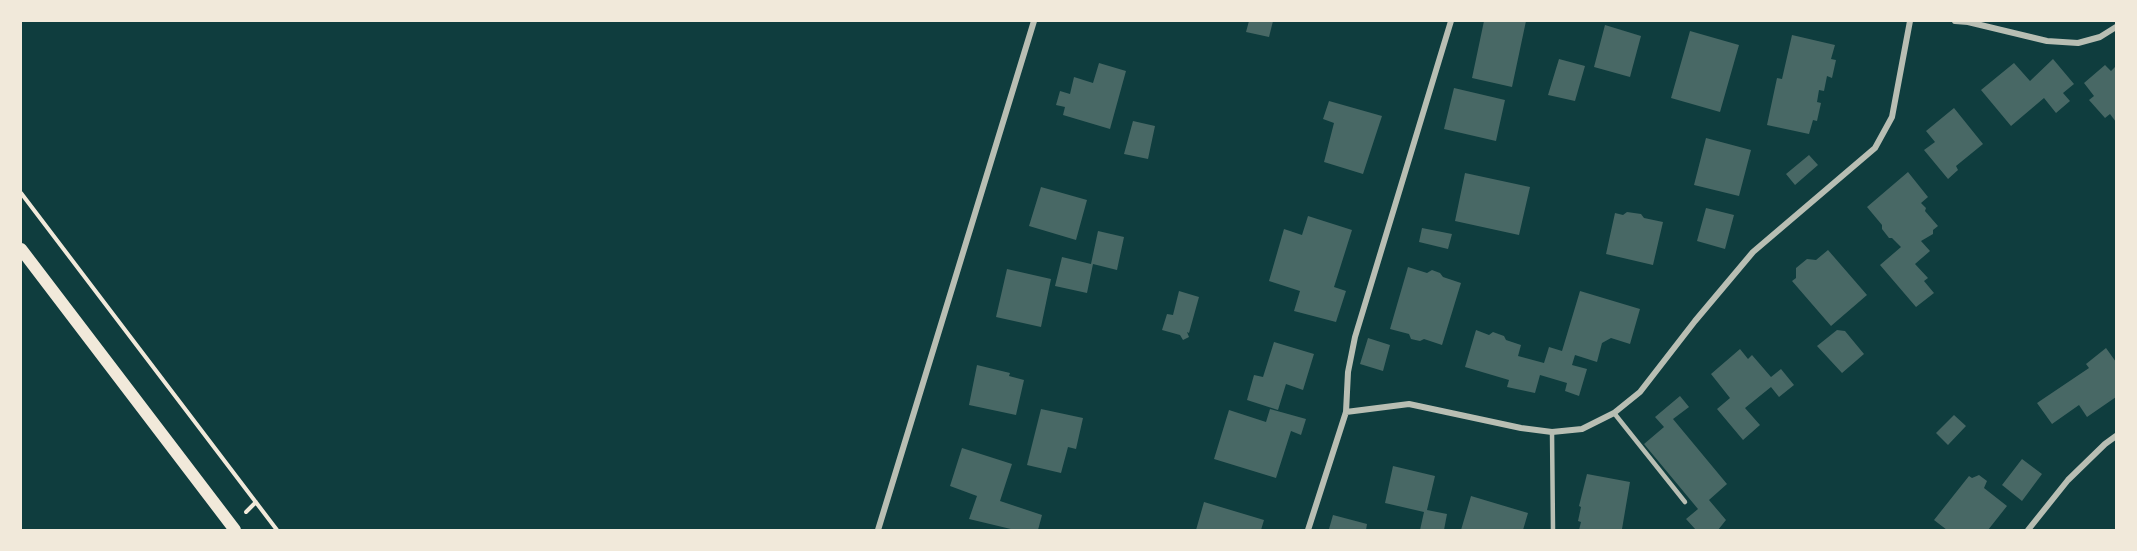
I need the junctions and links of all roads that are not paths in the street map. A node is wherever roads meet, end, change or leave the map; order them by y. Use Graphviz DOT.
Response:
graph roads {
  1 [pos="1034,21"];
  2 [pos="1451,21"];
  3 [pos="1910,21"];
  4 [pos="1955,21"];
  5 [pos="2116,27"];
  6 [pos="21,249"];
  7 [pos="1346,412"];
  8 [pos="1614,413"];
  9 [pos="1552,432"];
  10 [pos="2116,436"];
  11 [pos="1685,502"];
  12 [pos="232,529"];
  13 [pos="878,530"];
  14 [pos="1308,530"];
  15 [pos="1552,530"];
  16 [pos="2028,530"];
  1 -- 13 [label="street"];
  2 -- 7 [label="street"];
  3 -- 8 [label="street"];
  4 -- 5 [label="street"];
  6 -- 12 [label="main road"];
  7 -- 9 [label="street"];
  7 -- 14 [label="street"];
  8 -- 9 [label="street"];
  8 -- 11 [label="lane"];
  9 -- 15 [label="lane"];
  10 -- 16 [label="street"];
}
